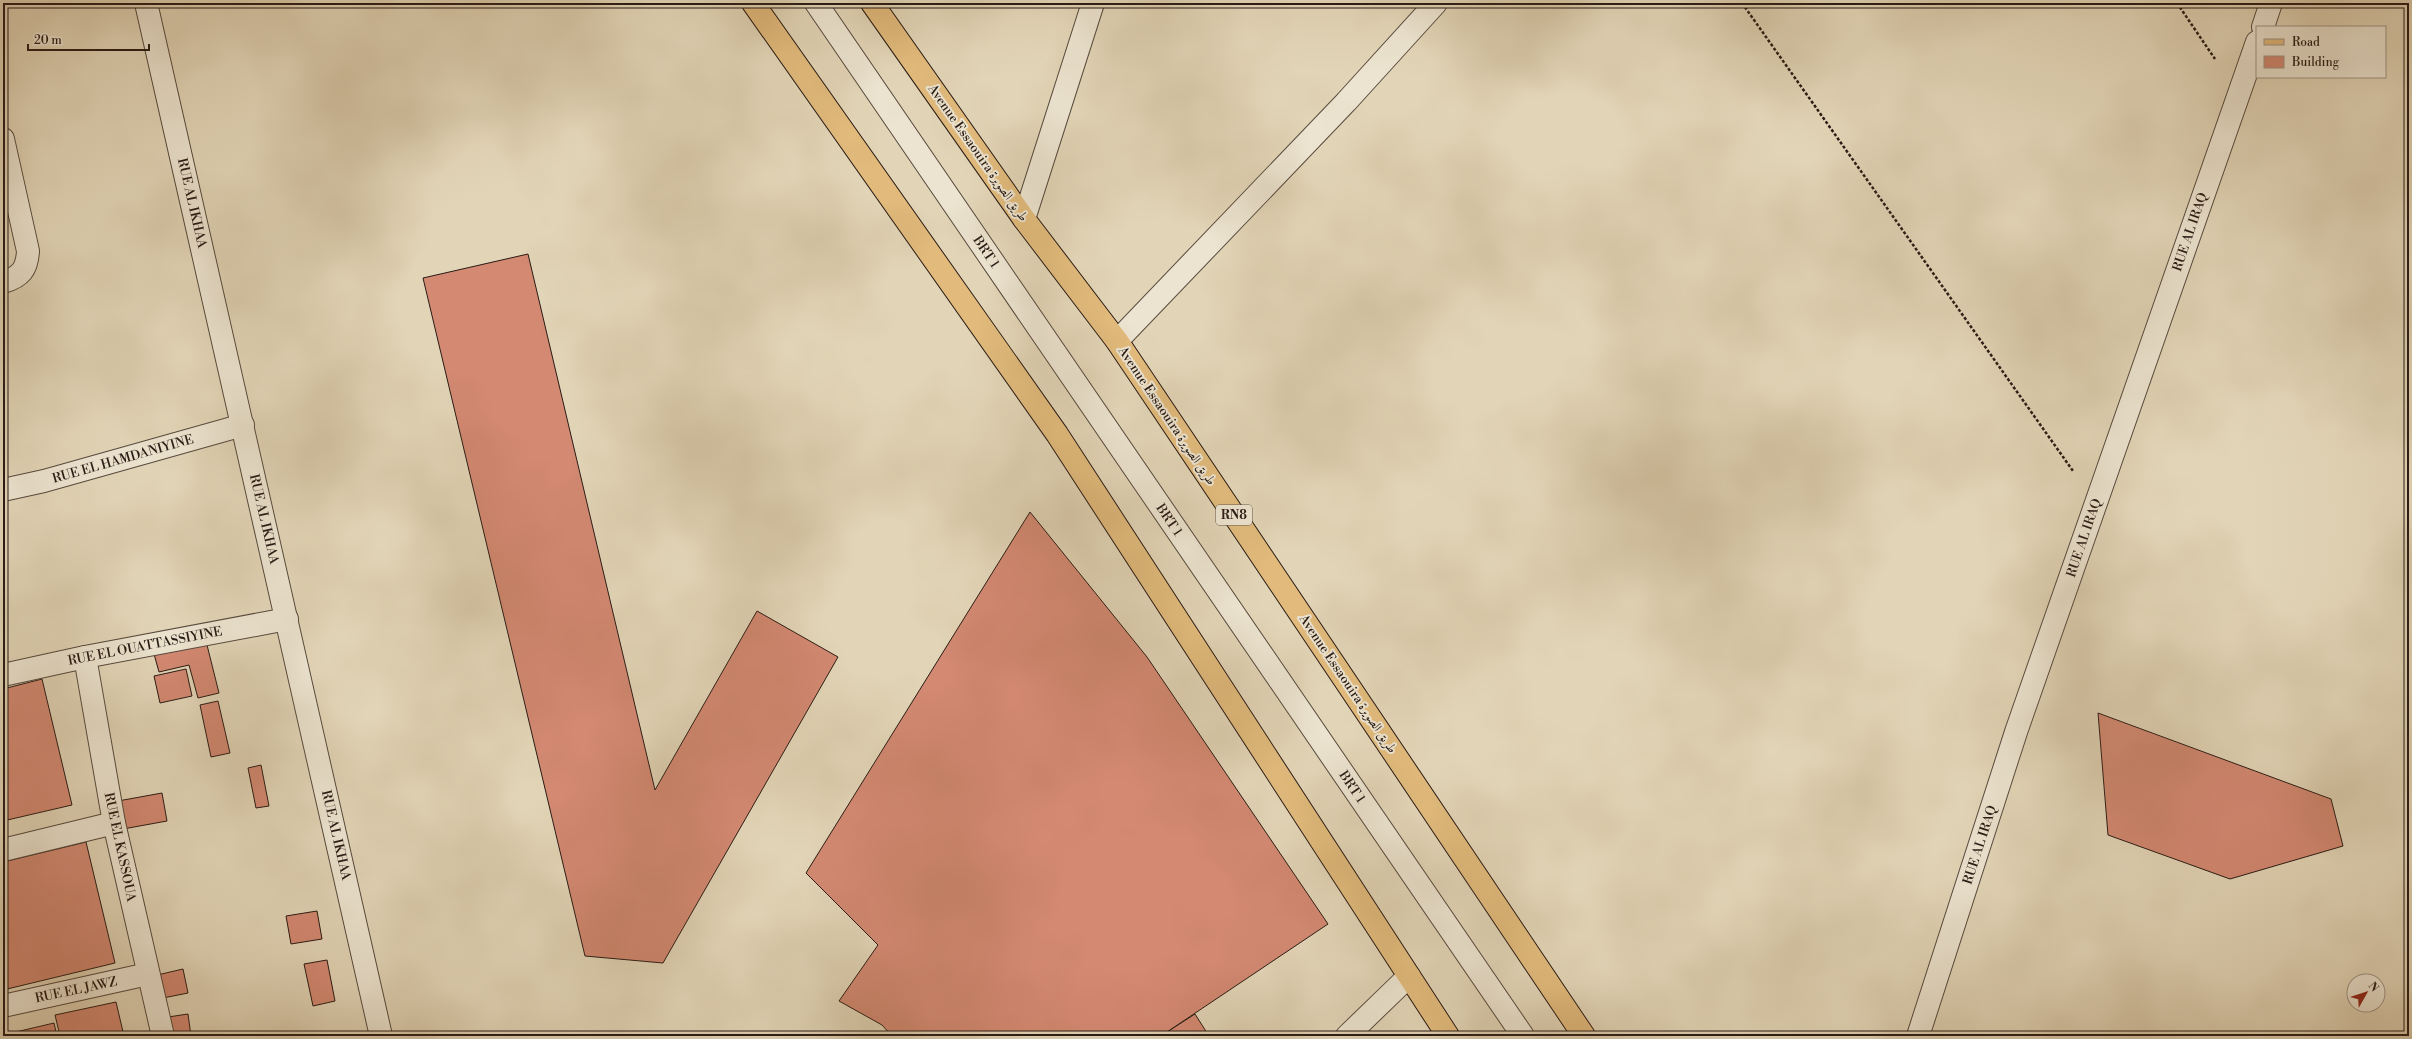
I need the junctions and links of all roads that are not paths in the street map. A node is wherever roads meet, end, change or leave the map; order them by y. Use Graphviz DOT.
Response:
graph roads {
  1 [pos="146,3"];
  2 [pos="753,3"];
  3 [pos="816,3"];
  4 [pos="872,3"];
  5 [pos="1093,3"];
  6 [pos="1436,3"];
  7 [pos="2271,3"];
  8 [pos="2262,26"];
  9 [pos="2256,45"];
  10 [pos="3,139"];
  11 [pos="1024,219"];
  12 [pos="3,282"];
  13 [pos="1117,342"];
  14 [pos="243,425"];
  15 [pos="3,490"];
  16 [pos="287,619"];
  17 [pos="85,657"];
  18 [pos="3,675"];
  19 [pos="114,823"];
  20 [pos="3,850"];
  21 [pos="148,974"];
  22 [pos="1409,976"];
  23 [pos="3,1006"];
  24 [pos="163,1036"];
  25 [pos="381,1036"];
  26 [pos="1347,1036"];
  27 [pos="1448,1036"];
  28 [pos="1523,1036"];
  29 [pos="1584,1036"];
  30 [pos="1918,1036"];
  1 -- 14 [label="street, RUE AL IKHAA"];
  2 -- 22 [label="main road"];
  3 -- 28 [label="street, BRT 1"];
  4 -- 11 [label="main road, Avenue Essaouira طريق الصويرة / RN8"];
  5 -- 11 [label="street"];
  6 -- 13 [label="street"];
  7 -- 8 [label="street"];
  9 -- 30 [label="street, RUE AL IRAQ"];
  10 -- 12 [label="street"];
  11 -- 13 [label="main road, Avenue Essaouira طريق الصويرة / RN8"];
  13 -- 29 [label="main road, Avenue Essaouira طريق الصويرة / RN8"];
  14 -- 15 [label="street, RUE EL HAMDANIYINE"];
  14 -- 16 [label="street, RUE AL IKHAA"];
  16 -- 17 [label="street, RUE EL OUATTASSIYINE"];
  16 -- 25 [label="street, RUE AL IKHAA"];
  17 -- 18 [label="street, RUE EL OUATTASSIYINE"];
  17 -- 19 [label="street, RUE EL KASSOUA"];
  19 -- 20 [label="street"];
  19 -- 21 [label="street, RUE EL KASSOUA"];
  21 -- 23 [label="street, RUE EL JAWZ"];
  21 -- 24 [label="street, RUE EL KASSOUA"];
  22 -- 26 [label="street"];
  22 -- 27 [label="main road"];
}
